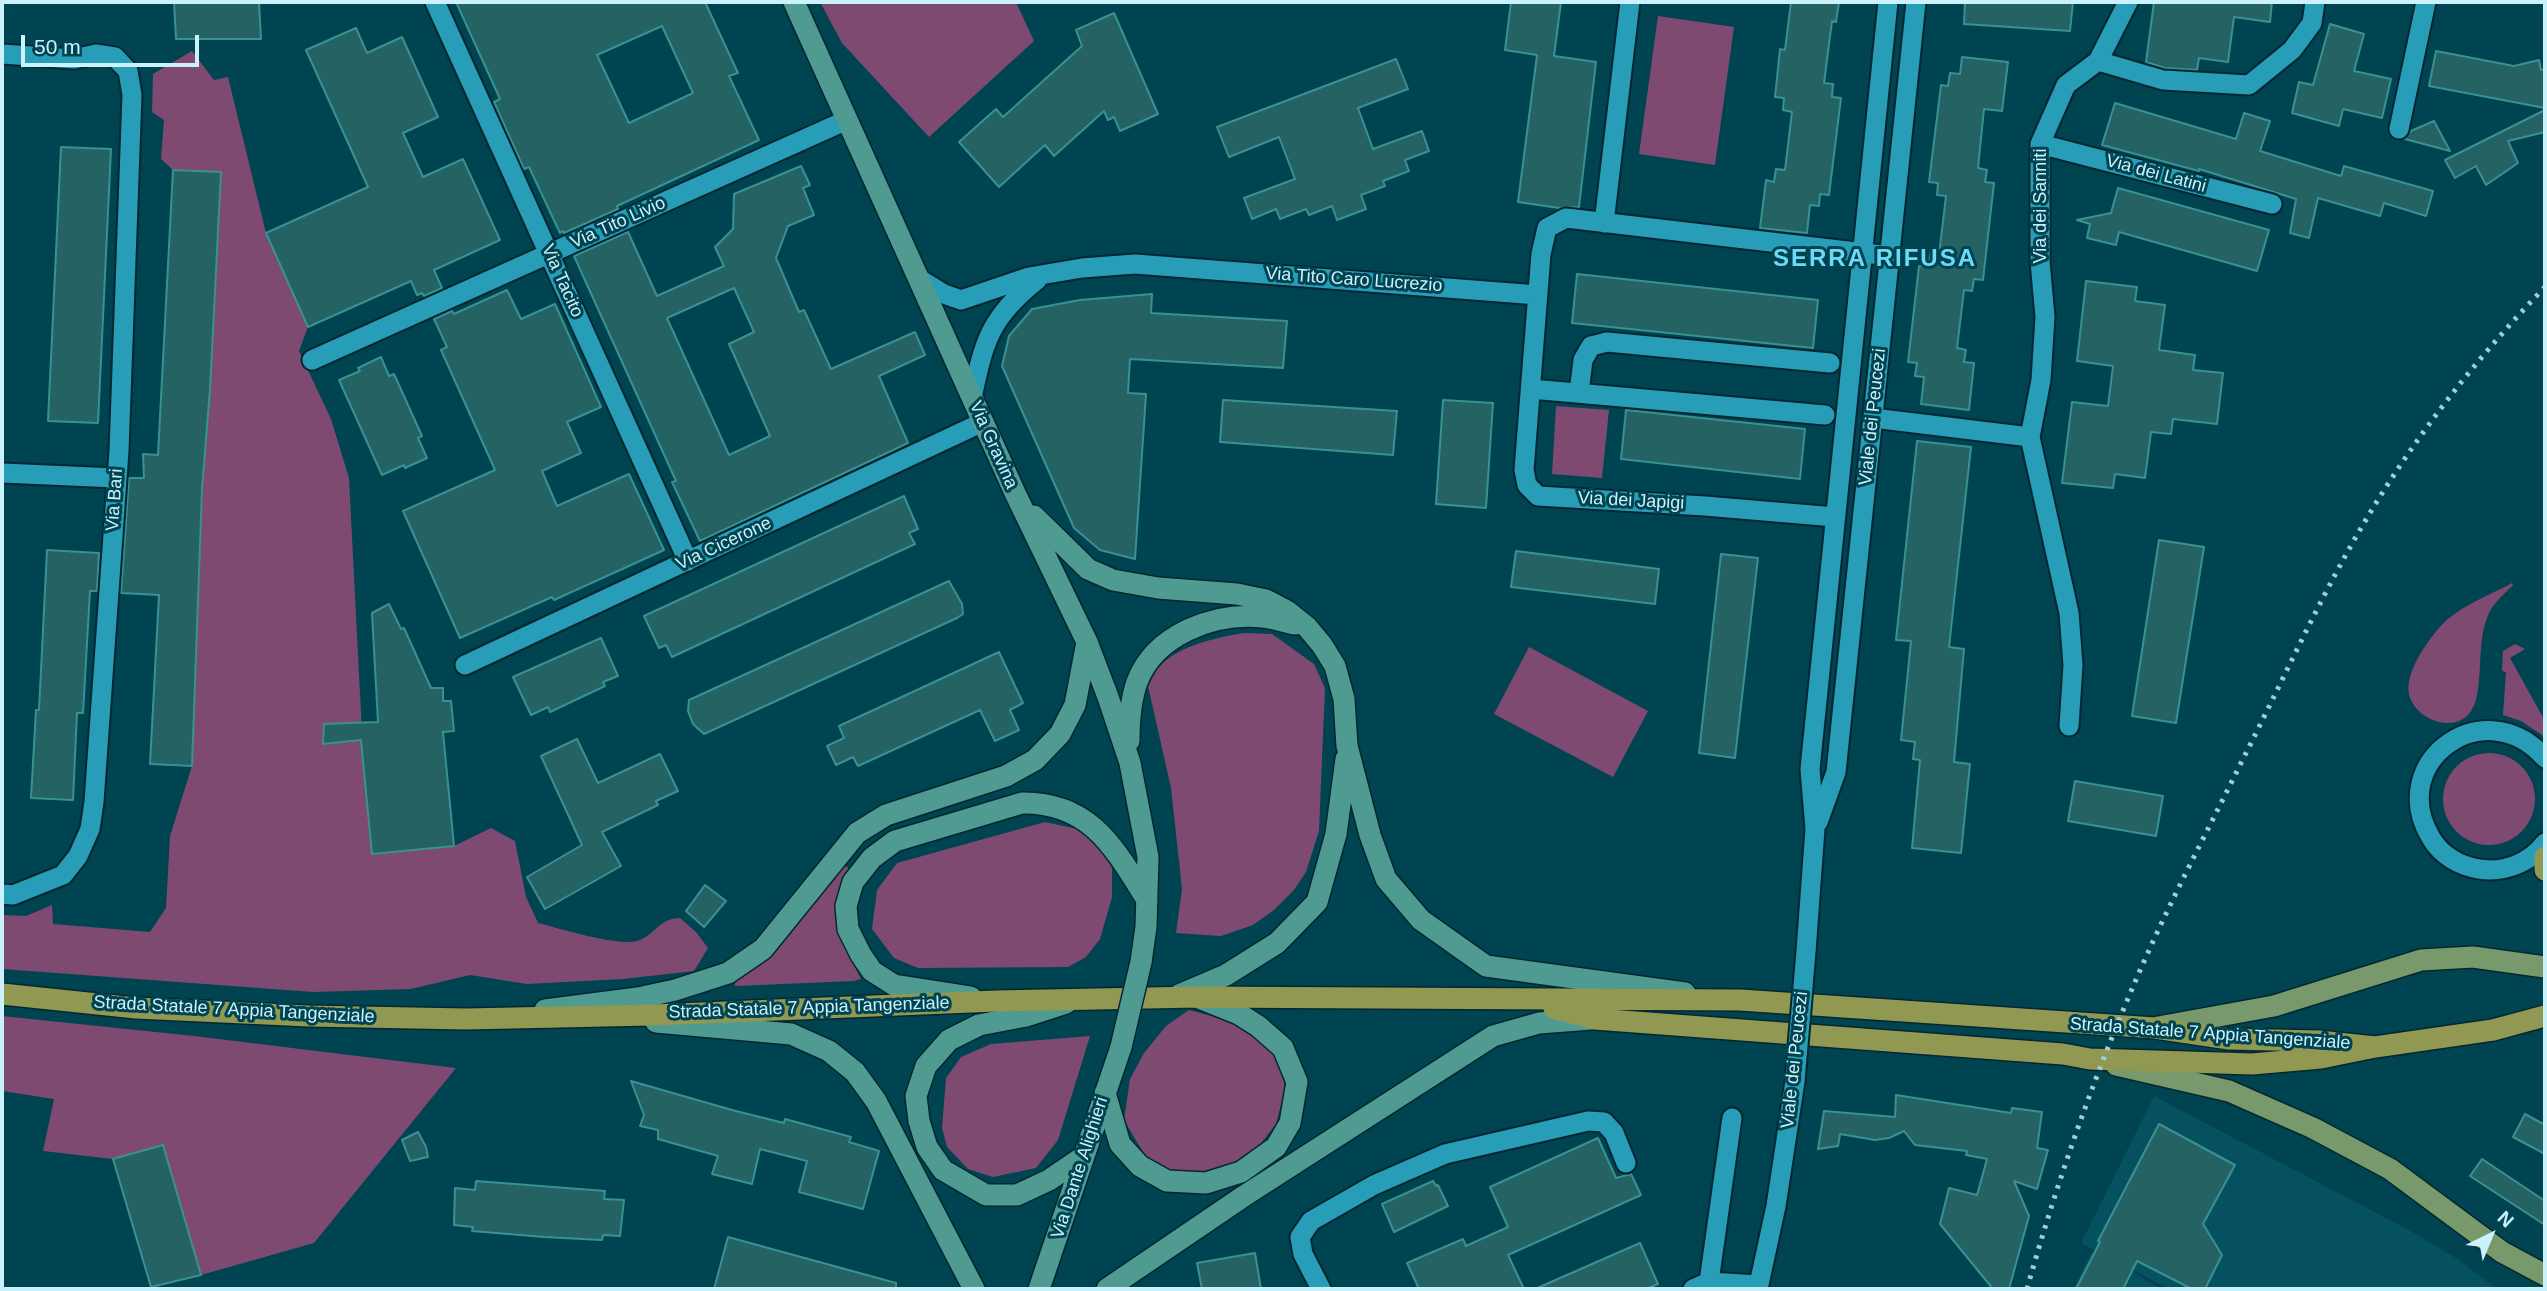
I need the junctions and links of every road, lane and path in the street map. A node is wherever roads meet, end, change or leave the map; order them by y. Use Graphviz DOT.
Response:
graph roads {
  1 [pos="435,2"];
  2 [pos="794,2"];
  3 [pos="1630,2"];
  4 [pos="1888,2"];
  5 [pos="1916,2"];
  6 [pos="2128,2"];
  7 [pos="2315,2"];
  8 [pos="2426,2"];
  9 [pos="2,54"];
  10 [pos="2098,61"];
  11 [pos="847,120"];
  12 [pos="2399,129"];
  13 [pos="2040,144"];
  14 [pos="2272,204"];
  15 [pos="1604,223"];
  16 [pos="549,253"];
  17 [pos="1863,253"];
  18 [pos="1890,256"];
  19 [pos="1044,275"];
  20 [pos="918,278"];
  21 [pos="1538,295"];
  22 [pos="312,360"];
  23 [pos="1829,363"];
  24 [pos="1531,389"];
  25 [pos="1579,393"];
  26 [pos="972,398"];
  27 [pos="1825,415"];
  28 [pos="1873,418"];
  29 [pos="983,422"];
  30 [pos="2030,437"];
  31 [pos="2,473"];
  32 [pos="116,478"];
  33 [pos="1015,493"];
  34 [pos="1864,502"];
  35 [pos="1836,508"];
  36 [pos="688,561"];
  37 [pos="1307,627"];
  38 [pos="1087,642"];
  39 [pos="465,665"];
  40 [pos="2069,726"];
  41 [pos="1347,747"];
  42 [pos="2545,758"];
  43 [pos="1130,763"];
  44 [pos="1815,829"];
  45 [pos="2545,843"];
  46 [pos="2545,857"];
  47 [pos="2545,870"];
  48 [pos="2,894"];
  49 [pos="1146,900"];
  50 [pos="1141,962"];
  51 [pos="2545,967"];
  52 [pos="2,994"];
  53 [pos="1197,997"];
  54 [pos="1173,998"];
  55 [pos="1525,1000"];
  56 [pos="1740,1000"];
  57 [pos="996,1001"];
  58 [pos="1072,1001"];
  59 [pos="581,1017"];
  60 [pos="2545,1017"];
  61 [pos="466,1019"];
  62 [pos="1595,1019"];
  63 [pos="2155,1028"];
  64 [pos="2375,1047"];
  65 [pos="2090,1059"];
  66 [pos="1105,1093"];
  67 [pos="1732,1118"];
  68 [pos="1083,1157"];
  69 [pos="1626,1163"];
  70 [pos="2545,1275"];
  71 [pos="1701,1286"];
  72 [pos="1759,1287"];
  73 [pos="974,1289"];
  74 [pos="1039,1289"];
  75 [pos="1107,1289"];
  76 [pos="1321,1289"];
  1 -- 16 [label="street, Via Tacito"];
  2 -- 11 [label="main road, Via Gravina"];
  3 -- 15 [label="street"];
  4 -- 17 [label="street, Viale dei Peucezi"];
  5 -- 18 [label="street, Viale dei Peucezi"];
  6 -- 10 [label="street, Via dei Sanniti"];
  7 -- 10 [label="street"];
  8 -- 12 [label="street"];
  9 -- 32 [label="street, Via Bari"];
  10 -- 13 [label="street, Via dei Sanniti"];
  11 -- 16 [label="street, Via Tito Livio"];
  11 -- 20 [label="main road, Via Gravina"];
  13 -- 14 [label="street, Via dei Latini"];
  13 -- 30 [label="street, Via dei Sanniti"];
  15 -- 17 [label="street"];
  15 -- 21 [label="street"];
  16 -- 22 [label="street, Via Tito Livio"];
  16 -- 36 [label="street, Via Tacito"];
  17 -- 18 [label="street"];
  17 -- 35 [label="street, Viale dei Peucezi"];
  18 -- 28 [label="street, Viale dei Peucezi"];
  19 -- 20 [label="street, Via Tito Caro Lucrezio"];
  19 -- 21 [label="street, Via Tito Caro Lucrezio"];
  19 -- 26 [label="street"];
  20 -- 26 [label="main road, Via Gravina"];
  21 -- 24 [label="street, Via dei Japigi"];
  23 -- 25 [label="street"];
  24 -- 25 [label="street"];
  24 -- 35 [label="street, Via dei Japigi"];
  25 -- 27 [label="street"];
  26 -- 29 [label="main road, Via Gravina"];
  28 -- 30 [label="street"];
  28 -- 34 [label="street, Viale dei Peucezi"];
  29 -- 33 [label="main road, Via Gravina"];
  29 -- 36 [label="street, Via Cicerone"];
  30 -- 40 [label="street, Via dei Sanniti"];
  31 -- 32 [label="street"];
  32 -- 48 [label="street, Via Bari"];
  33 -- 37 [label="main road"];
  33 -- 38 [label="main road, Via Gravina"];
  34 -- 35 [label="street"];
  34 -- 44 [label="street, Viale dei Peucezi"];
  35 -- 44 [label="street, Viale dei Peucezi"];
  36 -- 39 [label="street, Via Cicerone"];
  37 -- 41 [label="main road"];
  37 -- 43 [label="main road"];
  38 -- 43 [label="main road, Via Gravina"];
  38 -- 61 [label="main road"];
  41 -- 54 [label="main road"];
  41 -- 56 [label="main road"];
  42 -- 45 [label="street"];
  43 -- 49 [label="main road, Via Gravina"];
  44 -- 72 [label="street, Viale dei Peucezi, bridge"];
  46 -- 47 [label="highway"];
  49 -- 50 [label="main road, Via Gravina"];
  49 -- 57 [label="main road"];
  50 -- 66 [label="main road, Via Dante Alighieri, bridge"];
  51 -- 63 [label="main road"];
  52 -- 61 [label="highway, Strada Statale 7 Appia Tangenziale"];
  53 -- 54 [label="highway, Strada Statale 7 Appia Tangenziale"];
  53 -- 55 [label="highway, Strada Statale 7 Appia Tangenziale"];
  53 -- 66 [label="main road"];
  54 -- 58 [label="highway"];
  55 -- 56 [label="highway, Strada Statale 7 Appia Tangenziale"];
  55 -- 62 [label="highway, Strada Statale 7 Appia Tangenziale"];
  56 -- 63 [label="highway, Strada Statale 7 Appia Tangenziale"];
  57 -- 58 [label="highway, Strada Statale 7 Appia Tangenziale"];
  57 -- 59 [label="highway, Strada Statale 7 Appia Tangenziale"];
  58 -- 68 [label="main road"];
  59 -- 61 [label="highway, Strada Statale 7 Appia Tangenziale"];
  59 -- 73 [label="main road"];
  60 -- 64 [label="highway"];
  62 -- 65 [label="highway, Strada Statale 7 Appia Tangenziale"];
  62 -- 75 [label="main road"];
  63 -- 64 [label="highway, Strada Statale 7 Appia Tangenziale"];
  64 -- 65 [label="highway, Strada Statale 7 Appia Tangenziale"];
  65 -- 70 [label="main road"];
  66 -- 68 [label="main road, Via Dante Alighieri"];
  67 -- 71 [label="street"];
  68 -- 74 [label="main road, Via Dante Alighieri"];
  69 -- 76 [label="street"];
  71 -- 72 [label="street"];
}
